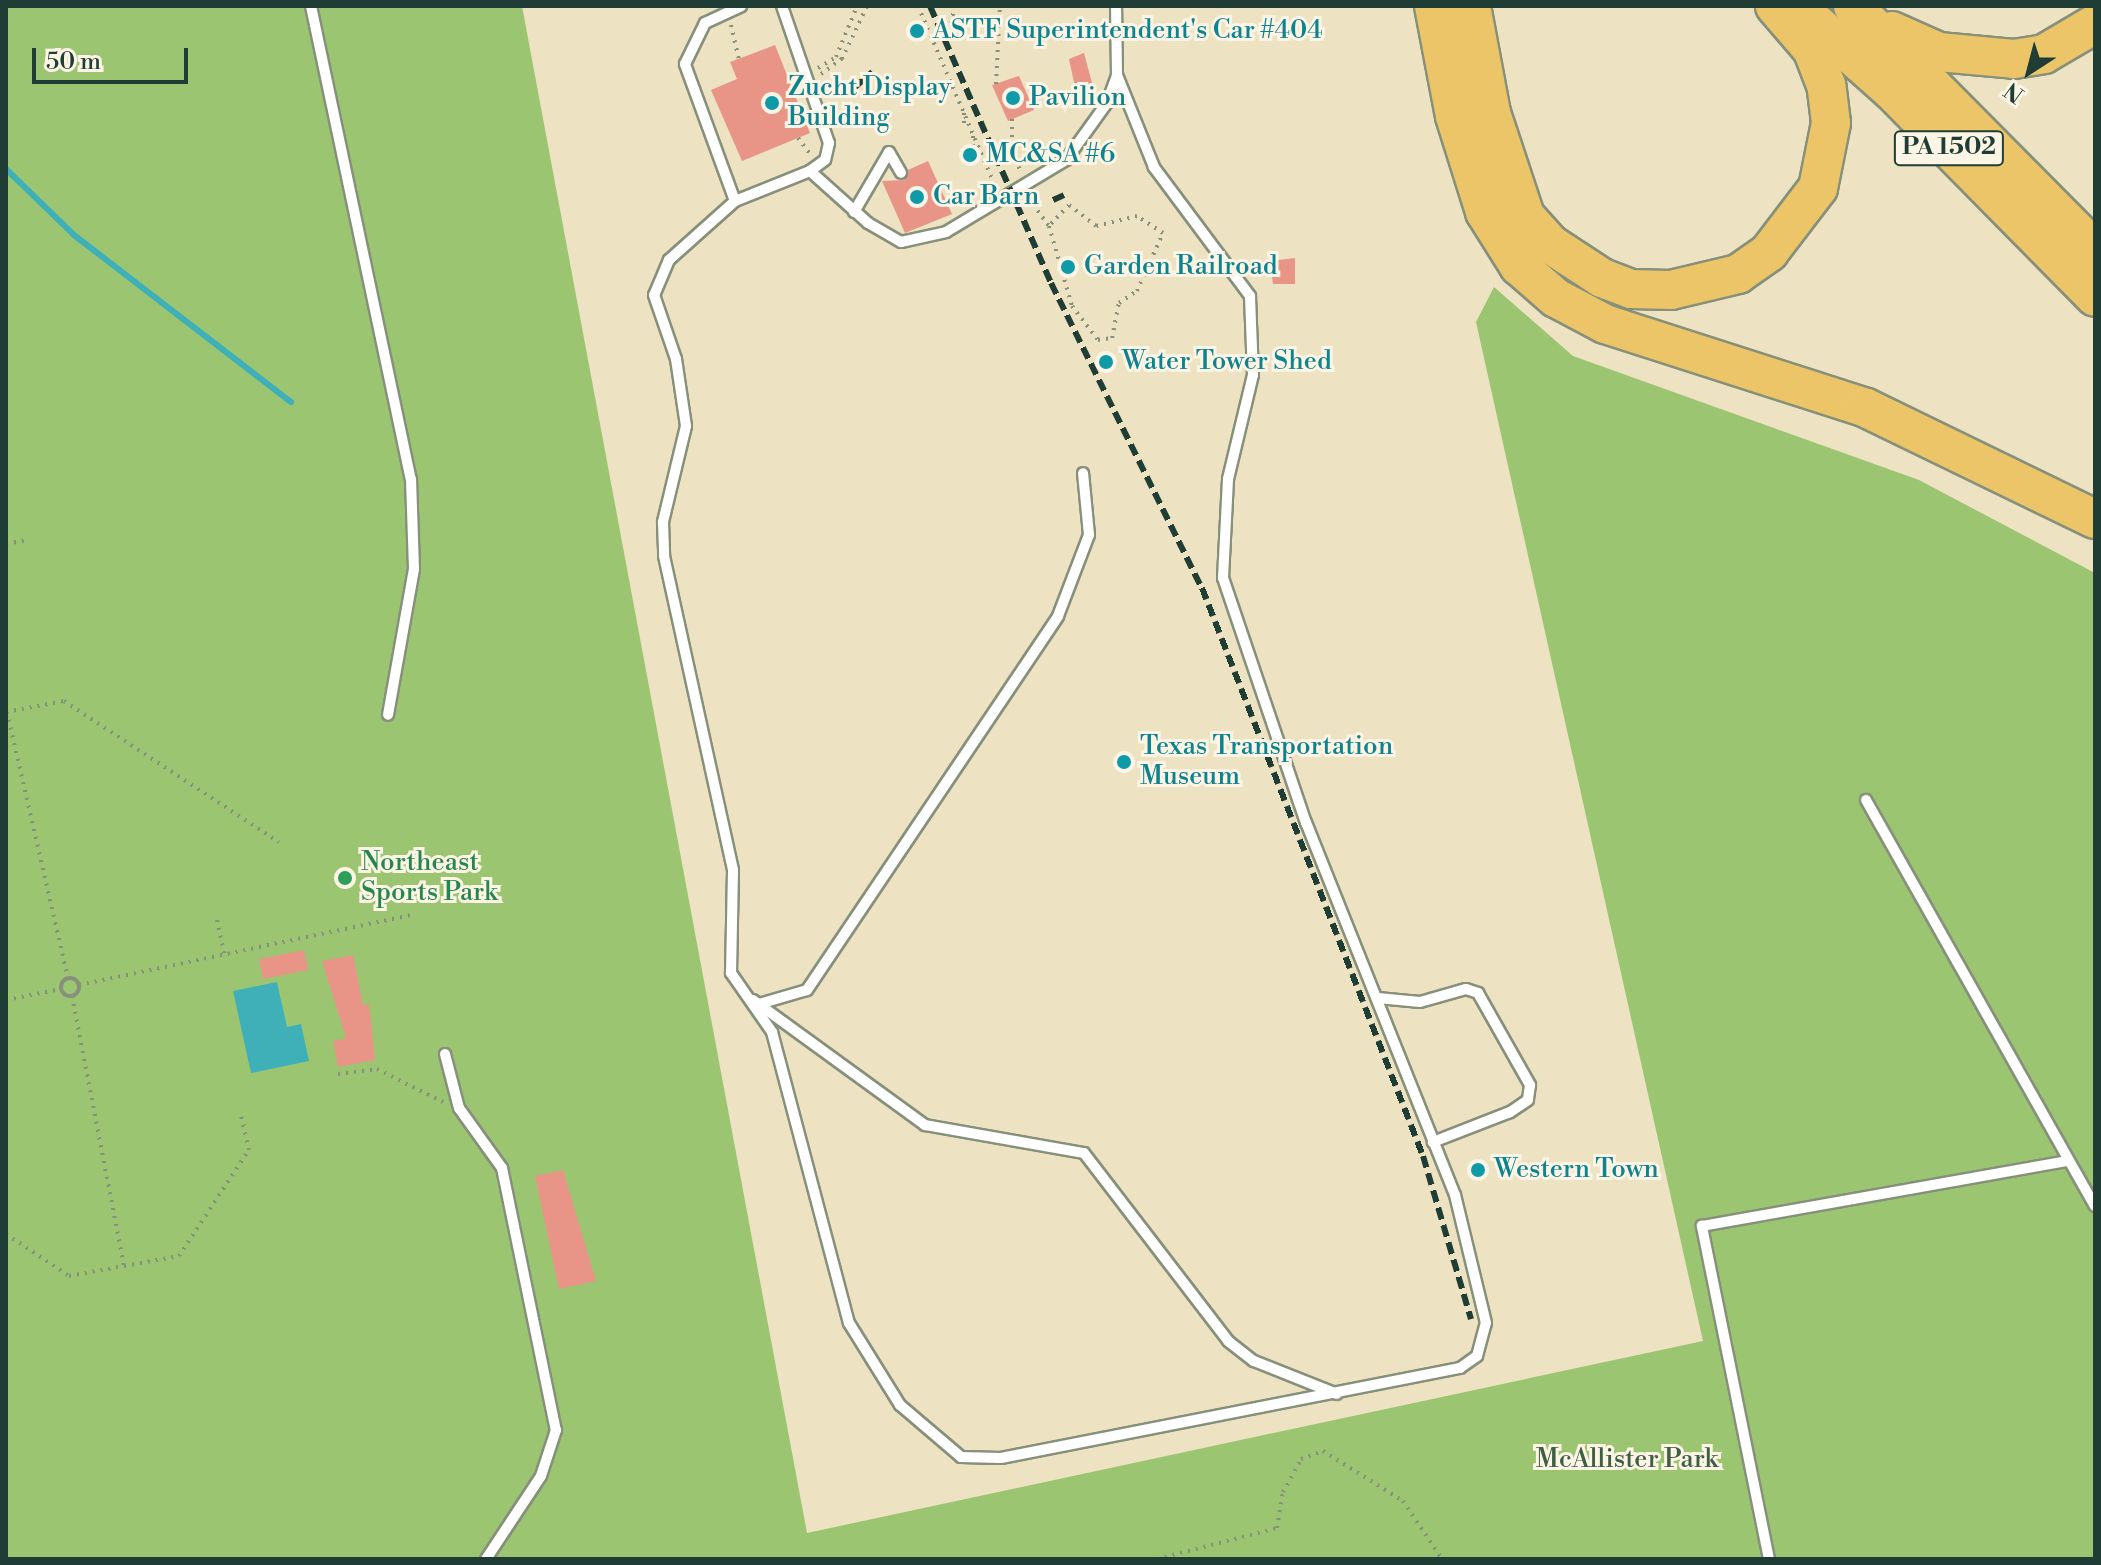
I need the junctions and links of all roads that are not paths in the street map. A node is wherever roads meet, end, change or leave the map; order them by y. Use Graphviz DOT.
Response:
graph roads {
  1 [pos="311,6"];
  2 [pos="741,6"];
  3 [pos="782,6"];
  4 [pos="1116,6"];
  5 [pos="1434,6"];
  6 [pos="1471,6"];
  7 [pos="1775,6"];
  8 [pos="1797,6"];
  9 [pos="1860,13"];
  10 [pos="2095,24"];
  11 [pos="1117,75"];
  12 [pos="810,171"];
  13 [pos="901,173"];
  14 [pos="735,201"];
  15 [pos="854,212"];
  16 [pos="925,225"];
  17 [pos="931,238"];
  18 [pos="2095,250"];
  19 [pos="2095,297"];
  20 [pos="1083,473"];
  21 [pos="2095,519"];
  22 [pos="388,715"];
  23 [pos="1866,800"];
  24 [pos="748,997"];
  25 [pos="1378,998"];
  26 [pos="759,1004"];
  27 [pos="445,1054"];
  28 [pos="1433,1142"];
  29 [pos="2067,1161"];
  30 [pos="2095,1206"];
  31 [pos="1337,1394"];
  32 [pos="486,1559"];
  33 [pos="1769,1559"];
  1 -- 22 [label="lane"];
  2 -- 14 [label="lane"];
  3 -- 12 [label="lane"];
  4 -- 11 [label="lane"];
  5 -- 21 [label="highway"];
  6 -- 7 [label="highway"];
  8 -- 19 [label="highway, PA 1502"];
  9 -- 10 [label="highway"];
  9 -- 18 [label="highway, PA 1502"];
  11 -- 17 [label="lane"];
  11 -- 25 [label="lane"];
  12 -- 14 [label="lane"];
  12 -- 15 [label="lane"];
  13 -- 15 [label="lane"];
  14 -- 24 [label="lane"];
  15 -- 17 [label="lane"];
  16 -- 17 [label="lane"];
  20 -- 26 [label="lane"];
  23 -- 29 [label="lane"];
  24 -- 26 [label="lane"];
  24 -- 31 [label="lane"];
  25 -- 28 [label="lane"];
  25 -- 28 [label="lane"];
  26 -- 31 [label="lane"];
  27 -- 32 [label="lane"];
  28 -- 31 [label="lane"];
  29 -- 30 [label="lane"];
  29 -- 33 [label="lane"];
}
